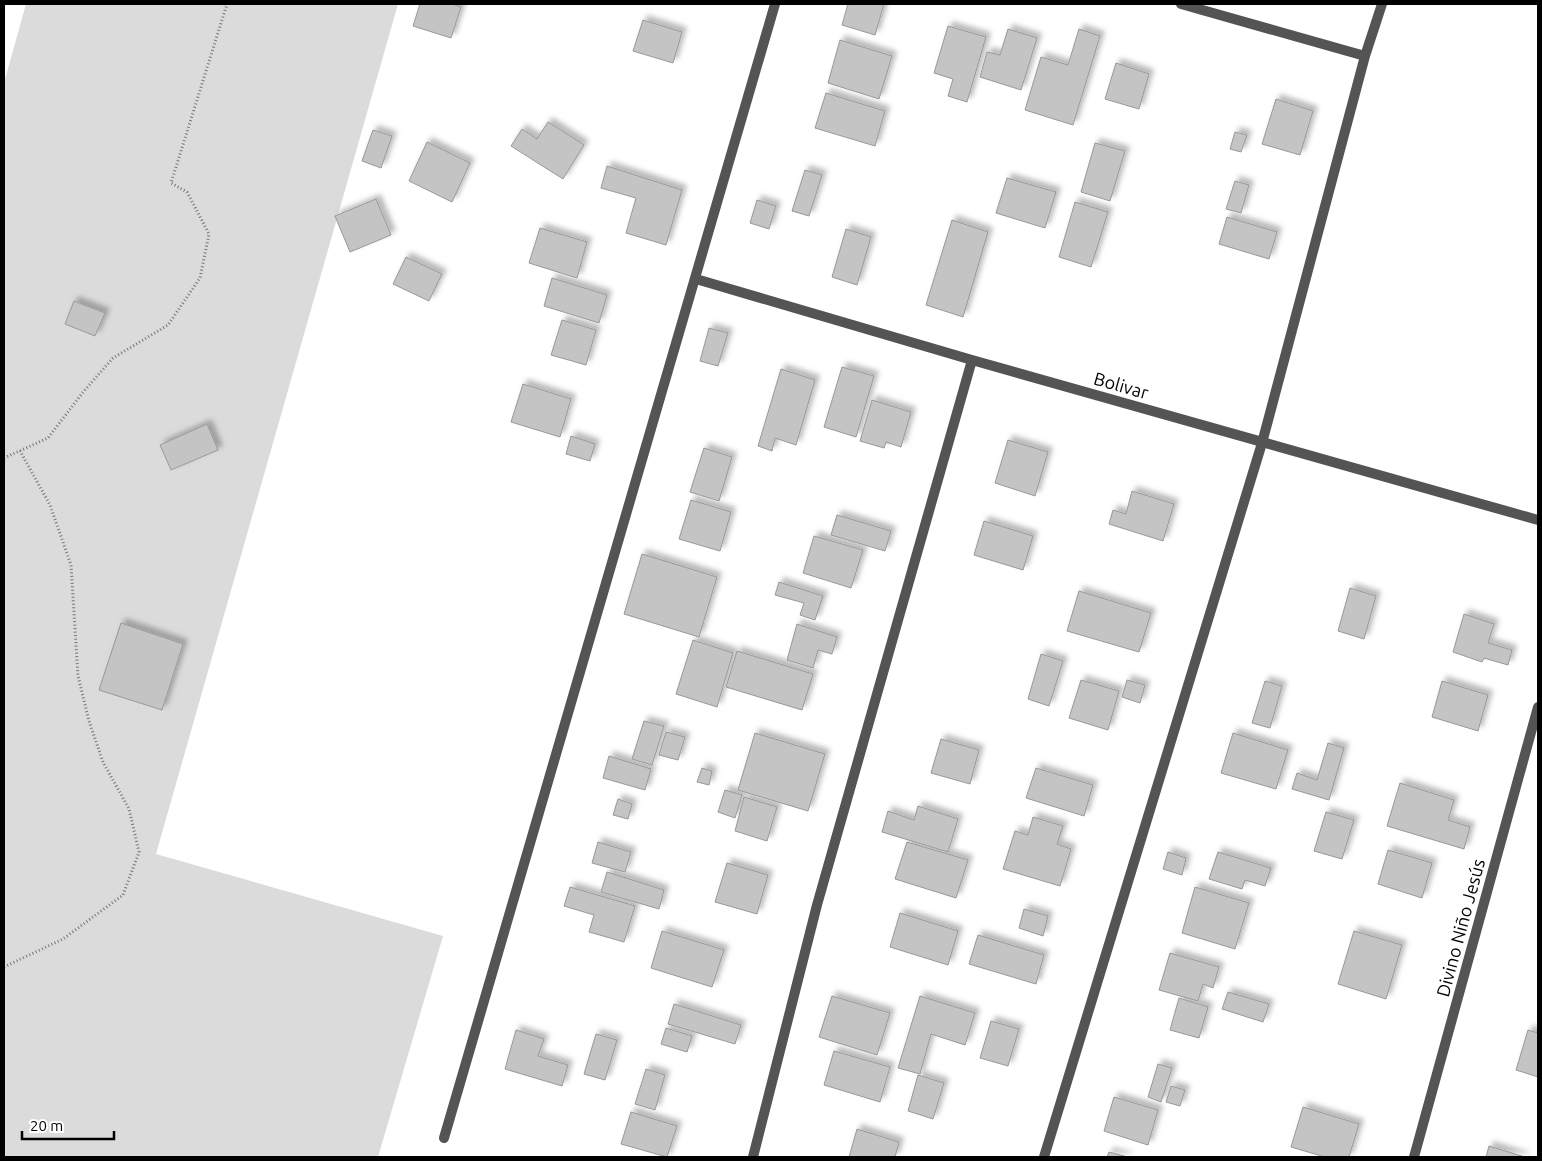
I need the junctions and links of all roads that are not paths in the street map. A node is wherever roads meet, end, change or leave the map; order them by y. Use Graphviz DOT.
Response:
graph roads {
  1 [pos="775,4"];
  2 [pos="1181,4"];
  3 [pos="1382,4"];
  4 [pos="1365,56"];
  5 [pos="696,279"];
  6 [pos="972,360"];
  7 [pos="1262,443"];
  8 [pos="1538,520"];
  9 [pos="1538,707"];
  10 [pos="444,1138"];
  11 [pos="753,1157"];
  12 [pos="1044,1157"];
  13 [pos="1414,1157"];
  1 -- 5 [label="street"];
  2 -- 4 [label="street"];
  3 -- 4 [label="street"];
  4 -- 7 [label="street"];
  5 -- 6 [label="street, Bolivar"];
  5 -- 10 [label="street"];
  6 -- 7 [label="street, Bolivar"];
  6 -- 11 [label="street"];
  7 -- 8 [label="street, Bolivar"];
  7 -- 12 [label="street"];
  9 -- 13 [label="street, Divino Niño Jesús"];
}
